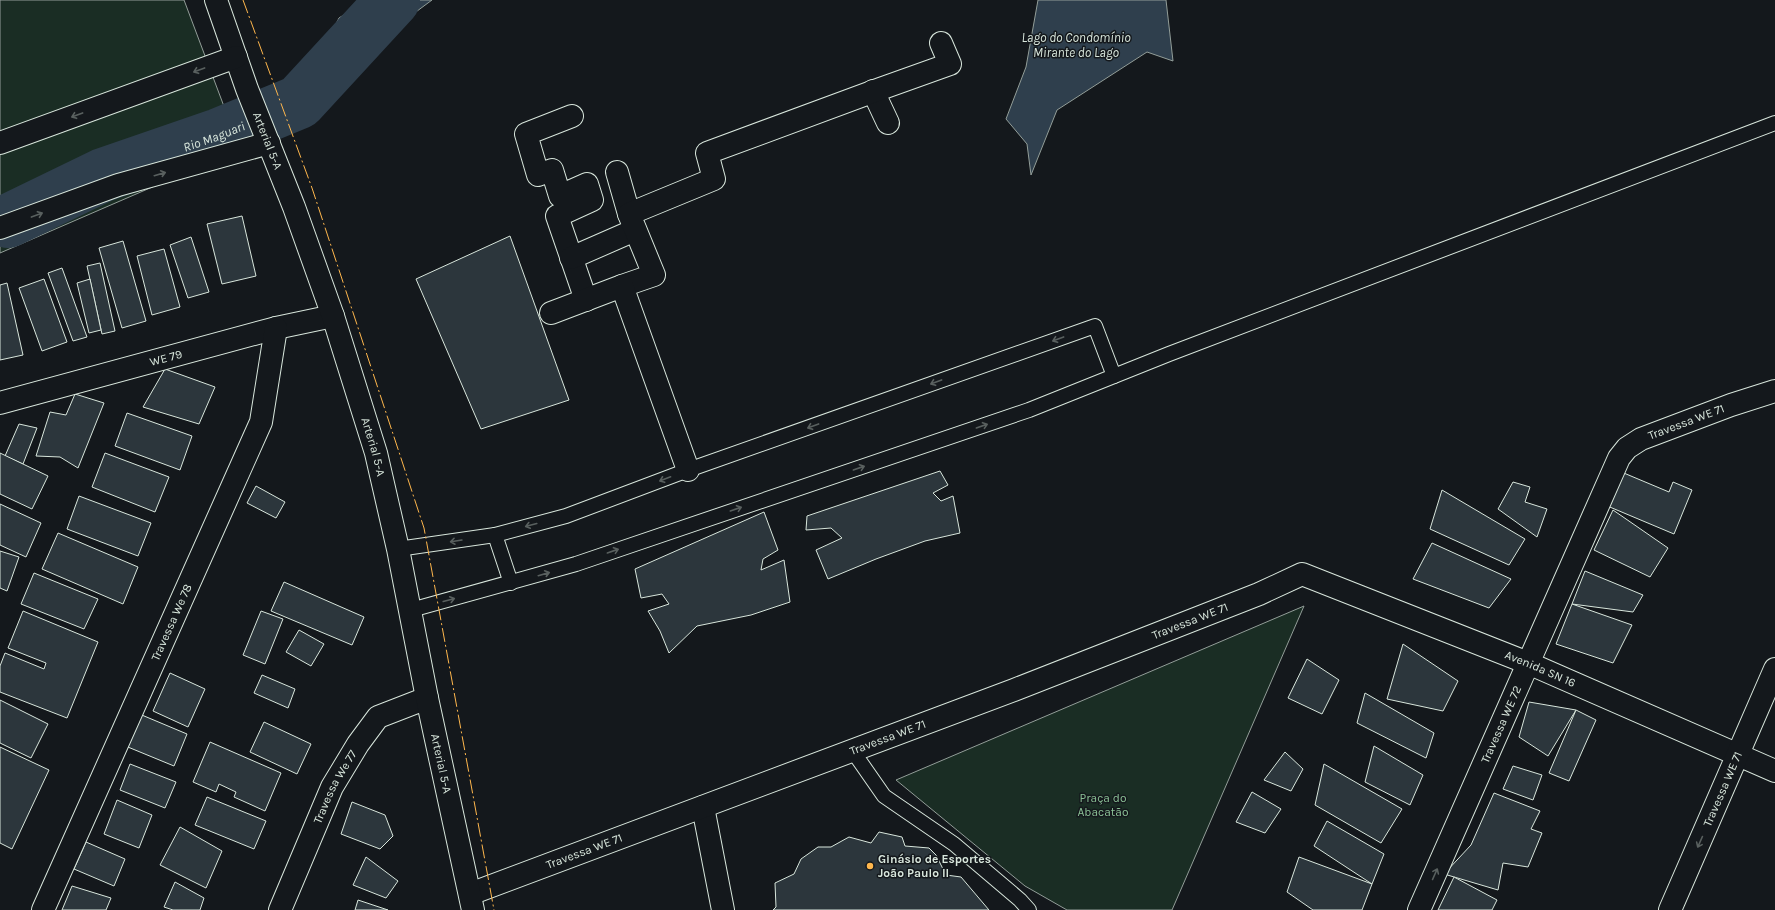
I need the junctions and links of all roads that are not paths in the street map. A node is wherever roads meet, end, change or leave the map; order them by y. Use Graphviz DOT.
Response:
graph roads {
  1 [pos="216,0"];
  2 [pos="941,43"];
  3 [pos="236,57"];
  4 [pos="873,91"];
  5 [pos="572,116"];
  6 [pos="888,123"];
  7 [pos="1775,123"];
  8 [pos="0,143"];
  9 [pos="269,143"];
  10 [pos="618,172"];
  11 [pos="632,222"];
  12 [pos="0,228"];
  13 [pos="571,258"];
  14 [pos="622,286"];
  15 [pos="586,300"];
  16 [pos="551,313"];
  17 [pos="333,316"];
  18 [pos="276,328"];
  19 [pos="1114,376"];
  20 [pos="1775,391"];
  21 [pos="0,403"];
  22 [pos="688,470"];
  23 [pos="1611,472"];
  24 [pos="495,535"];
  25 [pos="398,549"];
  26 [pos="1302,574"];
  27 [pos="511,583"];
  28 [pos="411,610"];
  29 [pos="1528,663"];
  30 [pos="1775,669"];
  31 [pos="427,698"];
  32 [pos="852,750"];
  33 [pos="1739,756"];
  34 [pos="1775,771"];
  35 [pos="703,807"];
  36 [pos="471,902"];
  37 [pos="43,910"];
  38 [pos="280,910"];
  39 [pos="723,910"];
  40 [pos="1029,910"];
  41 [pos="1419,910"];
  42 [pos="1670,910"];
  1 -- 3 [label="street, Arterial 5-A"];
  2 -- 4 [label="street"];
  3 -- 8 [label="street, one-way"];
  3 -- 9 [label="street, Arterial 5-A"];
  4 -- 6 [label="street"];
  4 -- 11 [label="street"];
  5 -- 13 [label="street"];
  7 -- 19 [label="lane"];
  12 -- 9 [label="street, one-way"];
  9 -- 17 [label="street, Arterial 5-A"];
  10 -- 11 [label="street"];
  11 -- 13 [label="street"];
  11 -- 14 [label="street"];
  13 -- 15 [label="street"];
  14 -- 15 [label="street"];
  14 -- 22 [label="street"];
  15 -- 16 [label="street"];
  17 -- 18 [label="street, WE 79"];
  17 -- 25 [label="street, Arterial 5-A"];
  18 -- 21 [label="street, WE 79"];
  18 -- 37 [label="street, Travessa We 78"];
  19 -- 22 [label="lane, one-way"];
  27 -- 19 [label="lane, one-way"];
  20 -- 23 [label="street, Travessa WE 71"];
  22 -- 24 [label="lane, one-way"];
  23 -- 29 [label="street, Travessa WE 72"];
  24 -- 25 [label="lane, one-way"];
  24 -- 27 [label="lane"];
  25 -- 28 [label="street, Arterial 5-A"];
  26 -- 29 [label="street, Avenida SN 16"];
  26 -- 32 [label="street, Travessa WE 71"];
  28 -- 27 [label="lane, one-way"];
  28 -- 31 [label="street, Arterial 5-A"];
  29 -- 33 [label="street, Avenida SN 16"];
  41 -- 29 [label="street, Travessa WE 72, one-way"];
  30 -- 33 [label="street, Travessa WE 71"];
  31 -- 36 [label="street, Arterial 5-A"];
  31 -- 38 [label="street, Travessa We 77"];
  32 -- 35 [label="street, Travessa WE 71"];
  32 -- 40 [label="lane"];
  33 -- 34 [label="street, Avenida SN 16"];
  33 -- 42 [label="street, Travessa WE 71, one-way"];
  35 -- 36 [label="street, Travessa WE 71"];
  35 -- 39 [label="street"];
}
